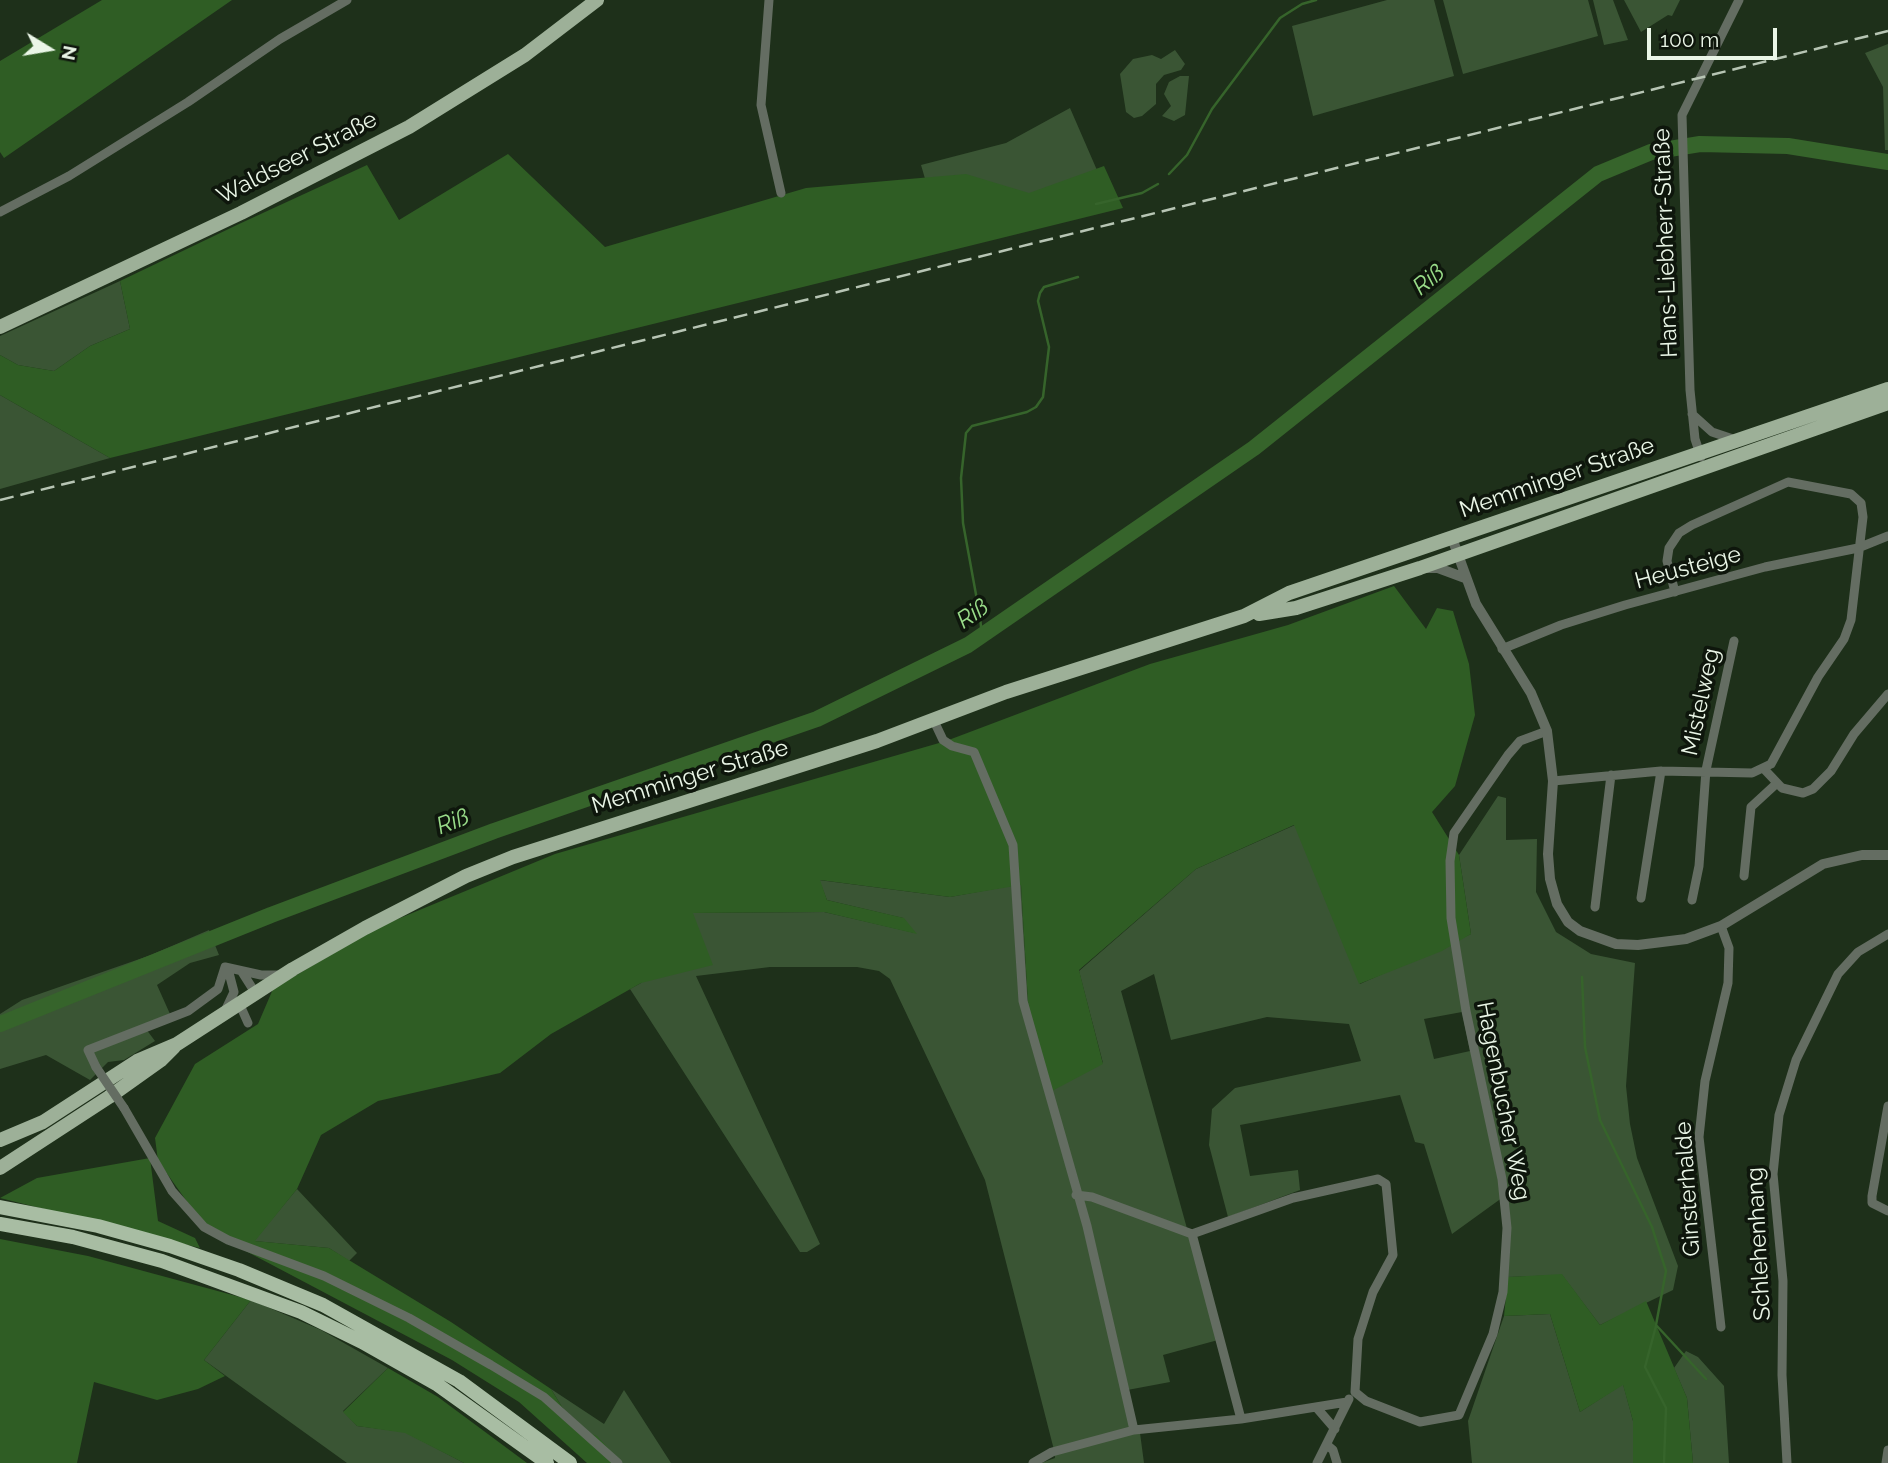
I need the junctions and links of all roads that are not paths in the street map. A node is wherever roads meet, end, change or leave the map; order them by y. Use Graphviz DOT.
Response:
graph roads {
  1 [pos="347,0"];
  2 [pos="597,0"];
  3 [pos="769,0"];
  4 [pos="1739,0"];
  5 [pos="781,193"];
  6 [pos="0,212"];
  7 [pos="0,327"];
  8 [pos="1888,389"];
  9 [pos="1888,403"];
  10 [pos="1692,414"];
  11 [pos="1741,441"];
  12 [pos="1700,454"];
  13 [pos="1704,469"];
  14 [pos="1888,536"];
  15 [pos="1452,538"];
  16 [pos="1858,548"];
  17 [pos="1458,554"];
  18 [pos="1420,568"];
  19 [pos="1465,578"];
  20 [pos="1675,592"];
  21 [pos="1244,616"];
  22 [pos="1734,641"];
  23 [pos="1502,649"];
  24 [pos="1888,694"];
  25 [pos="934,721"];
  26 [pos="1546,731"];
  27 [pos="1764,769"];
  28 [pos="1706,770"];
  29 [pos="1661,771"];
  30 [pos="1611,775"];
  31 [pos="1553,781"];
  32 [pos="1776,784"];
  33 [pos="1888,855"];
  34 [pos="1744,876"];
  35 [pos="1642,898"];
  36 [pos="1692,900"];
  37 [pos="1595,907"];
  38 [pos="1721,926"];
  39 [pos="1888,934"];
  40 [pos="226,968"];
  41 [pos="242,972"];
  42 [pos="284,975"];
  43 [pos="256,994"];
  44 [pos="240,1004"];
  45 [pos="221,1016"];
  46 [pos="248,1023"];
  47 [pos="177,1044"];
  48 [pos="1888,1106"];
  49 [pos="0,1140"];
  50 [pos="0,1168"];
  51 [pos="1076,1195"];
  52 [pos="6,1208"];
  53 [pos="1888,1211"];
  54 [pos="0,1224"];
  55 [pos="1192,1234"];
  56 [pos="1721,1327"];
  57 [pos="1355,1392"];
  58 [pos="1347,1402"];
  59 [pos="1316,1407"];
  60 [pos="1241,1419"];
  61 [pos="1335,1429"];
  62 [pos="1134,1430"];
  63 [pos="1327,1445"];
  64 [pos="1888,1450"];
  65 [pos="547,1463"];
  66 [pos="570,1463"];
  67 [pos="618,1463"];
  68 [pos="1033,1463"];
  69 [pos="1317,1463"];
  70 [pos="1337,1463"];
  71 [pos="1787,1463"];
  72 [pos="1886,1463"];
  1 -- 6 [label="street"];
  2 -- 7 [label="main road, Waldseer Straße"];
  3 -- 5 [label="street"];
  4 -- 10 [label="street, Hans-Liebherr-Straße"];
  8 -- 11 [label="main road, Memminger Straße"];
  9 -- 13 [label="main road, Memminger Straße"];
  10 -- 11 [label="street"];
  10 -- 12 [label="street, Hans-Liebherr-Straße"];
  11 -- 12 [label="main road, Memminger Straße"];
  12 -- 13 [label="street, Hans-Liebherr-Straße"];
  12 -- 15 [label="main road, Memminger Straße"];
  13 -- 17 [label="main road, Memminger Straße"];
  14 -- 16 [label="street, Heusteige"];
  15 -- 17 [label="street"];
  15 -- 21 [label="main road, Memminger Straße"];
  16 -- 20 [label="street, Heusteige"];
  16 -- 20 [label="street"];
  16 -- 27 [label="street"];
  17 -- 18 [label="main road, Memminger Straße"];
  17 -- 19 [label="street"];
  18 -- 19 [label="street"];
  18 -- 21 [label="main road, Memminger Straße"];
  19 -- 23 [label="street"];
  20 -- 23 [label="street, Heusteige"];
  21 -- 25 [label="main road, Memminger Straße"];
  22 -- 28 [label="street, Mistelweg"];
  23 -- 26 [label="street"];
  24 -- 32 [label="street"];
  25 -- 42 [label="main road, Memminger Straße"];
  25 -- 51 [label="street"];
  26 -- 31 [label="street"];
  26 -- 57 [label="street, Hagenbucher Weg"];
  27 -- 28 [label="street"];
  27 -- 32 [label="street"];
  28 -- 29 [label="street"];
  28 -- 36 [label="street, Mistelweg"];
  29 -- 30 [label="street"];
  29 -- 35 [label="street"];
  30 -- 31 [label="street"];
  30 -- 37 [label="street"];
  31 -- 38 [label="street"];
  32 -- 34 [label="street"];
  33 -- 38 [label="street"];
  38 -- 56 [label="street, Ginsterhalde"];
  39 -- 71 [label="street, Schlehenhang"];
  40 -- 41 [label="street"];
  40 -- 45 [label="street"];
  40 -- 67 [label="street, bridge"];
  41 -- 42 [label="street"];
  41 -- 43 [label="street"];
  42 -- 43 [label="main road, Memminger Straße"];
  43 -- 44 [label="main road, Memminger Straße"];
  44 -- 45 [label="main road, Memminger Straße"];
  44 -- 46 [label="street"];
  45 -- 47 [label="main road, Memminger Straße"];
  47 -- 49 [label="main road"];
  47 -- 50 [label="main road"];
  48 -- 53 [label="street"];
  51 -- 55 [label="street"];
  51 -- 62 [label="street"];
  52 -- 66 [label="highway"];
  54 -- 65 [label="highway"];
  55 -- 57 [label="street"];
  55 -- 60 [label="street"];
  57 -- 58 [label="street"];
  58 -- 59 [label="street"];
  58 -- 61 [label="street"];
  59 -- 60 [label="street"];
  59 -- 61 [label="street"];
  60 -- 62 [label="street"];
  61 -- 63 [label="street"];
  62 -- 68 [label="street"];
  63 -- 69 [label="street"];
  63 -- 70 [label="street"];
  64 -- 72 [label="street"];
}
